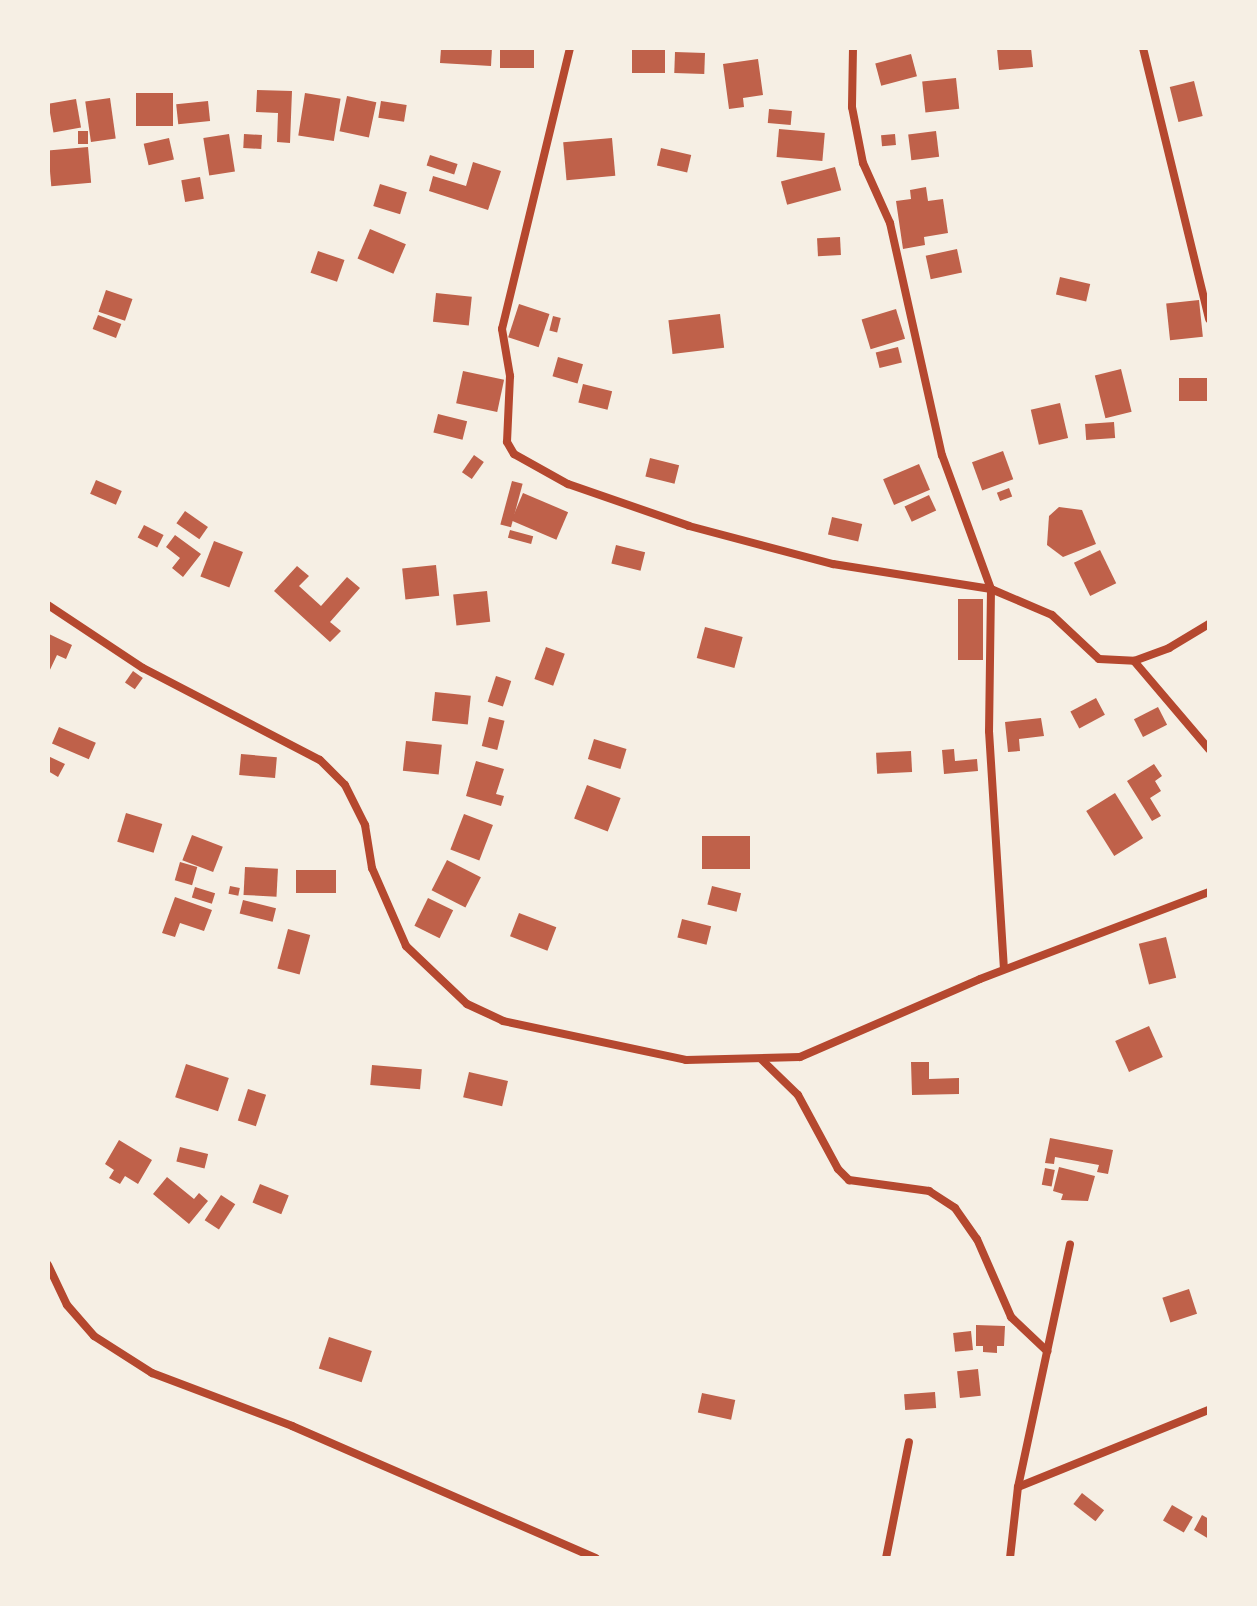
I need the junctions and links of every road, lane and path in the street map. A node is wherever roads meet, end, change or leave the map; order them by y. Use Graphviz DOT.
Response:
graph roads {
  1 [pos="570,48"];
  2 [pos="853,48"];
  3 [pos="1143,48"];
  4 [pos="1209,319"];
  5 [pos="991,589"];
  6 [pos="48,605"];
  7 [pos="1209,624"];
  8 [pos="1134,661"];
  9 [pos="1209,749"];
  10 [pos="1209,892"];
  11 [pos="1004,969"];
  12 [pos="762,1060"];
  13 [pos="1070,1245"];
  14 [pos="48,1265"];
  15 [pos="1047,1351"];
  16 [pos="1209,1410"];
  17 [pos="909,1442"];
  18 [pos="1018,1487"];
  19 [pos="595,1558"];
  20 [pos="886,1558"];
  21 [pos="1010,1558"];
  1 -- 5 [label="street"];
  2 -- 5 [label="street"];
  3 -- 4 [label="street"];
  5 -- 8 [label="street"];
  5 -- 11 [label="street"];
  6 -- 12 [label="street"];
  7 -- 8 [label="street"];
  8 -- 9 [label="street"];
  10 -- 11 [label="street"];
  11 -- 12 [label="street"];
  12 -- 15 [label="street"];
  13 -- 15 [label="street"];
  14 -- 19 [label="street"];
  15 -- 18 [label="street"];
  16 -- 18 [label="street"];
  17 -- 20 [label="street"];
  18 -- 21 [label="street"];
}
